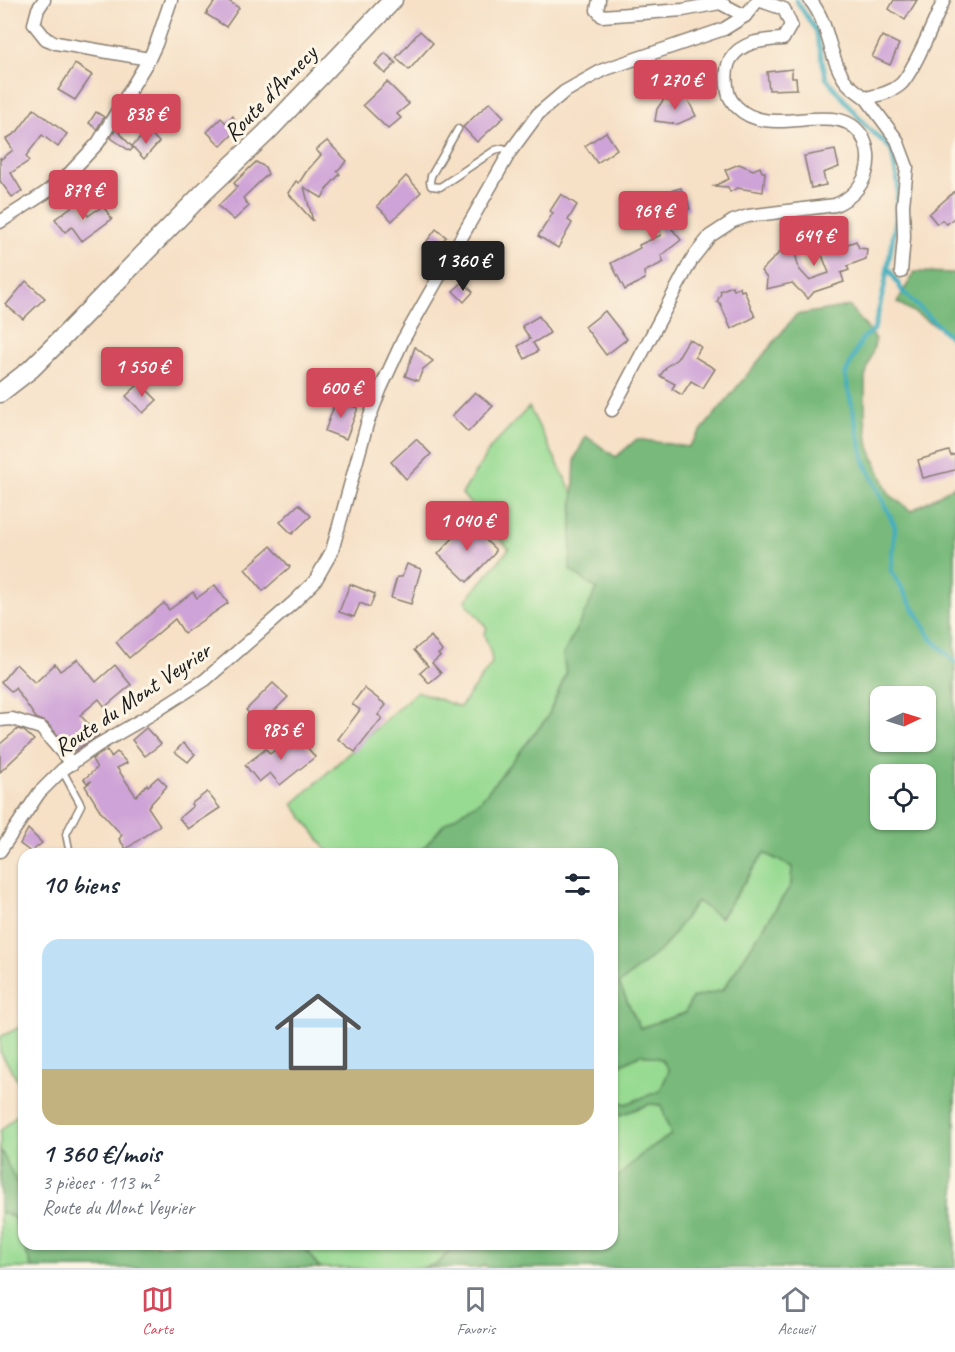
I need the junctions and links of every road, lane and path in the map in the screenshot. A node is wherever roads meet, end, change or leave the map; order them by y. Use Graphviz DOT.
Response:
graph roads {
  1 [pos="44,0"];
  2 [pos="171,0"];
  3 [pos="393,0"];
  4 [pos="599,0"];
  5 [pos="758,0"];
  6 [pos="810,0"];
  7 [pos="944,0"];
  8 [pos="745,16"];
  9 [pos="149,59"];
  10 [pos="866,98"];
  11 [pos="458,129"];
  12 [pos="510,152"];
  13 [pos="0,222"];
  14 [pos="901,272"];
  15 [pos="0,393"];
  16 [pos="612,410"];
  17 [pos="0,720"];
  18 [pos="67,767"];
  19 [pos="69,848"];
  20 [pos="0,851"];
  1 -- 9 [label="street"];
  2 -- 9 [label="street"];
  3 -- 15 [label="main road, Route d'Annecy"];
  4 -- 8 [label="street"];
  5 -- 8 [label="street, Route du Mont Veyrier"];
  5 -- 16 [label="street"];
  6 -- 10 [label="street"];
  7 -- 10 [label="street"];
  8 -- 12 [label="street, Route du Mont Veyrier"];
  9 -- 13 [label="street"];
  10 -- 14 [label="street"];
  11 -- 12 [label="lane"];
  12 -- 18 [label="street, Route du Mont Veyrier"];
  17 -- 18 [label="street"];
  18 -- 19 [label="lane"];
  18 -- 20 [label="street, Route du Mont Veyrier"];
}
